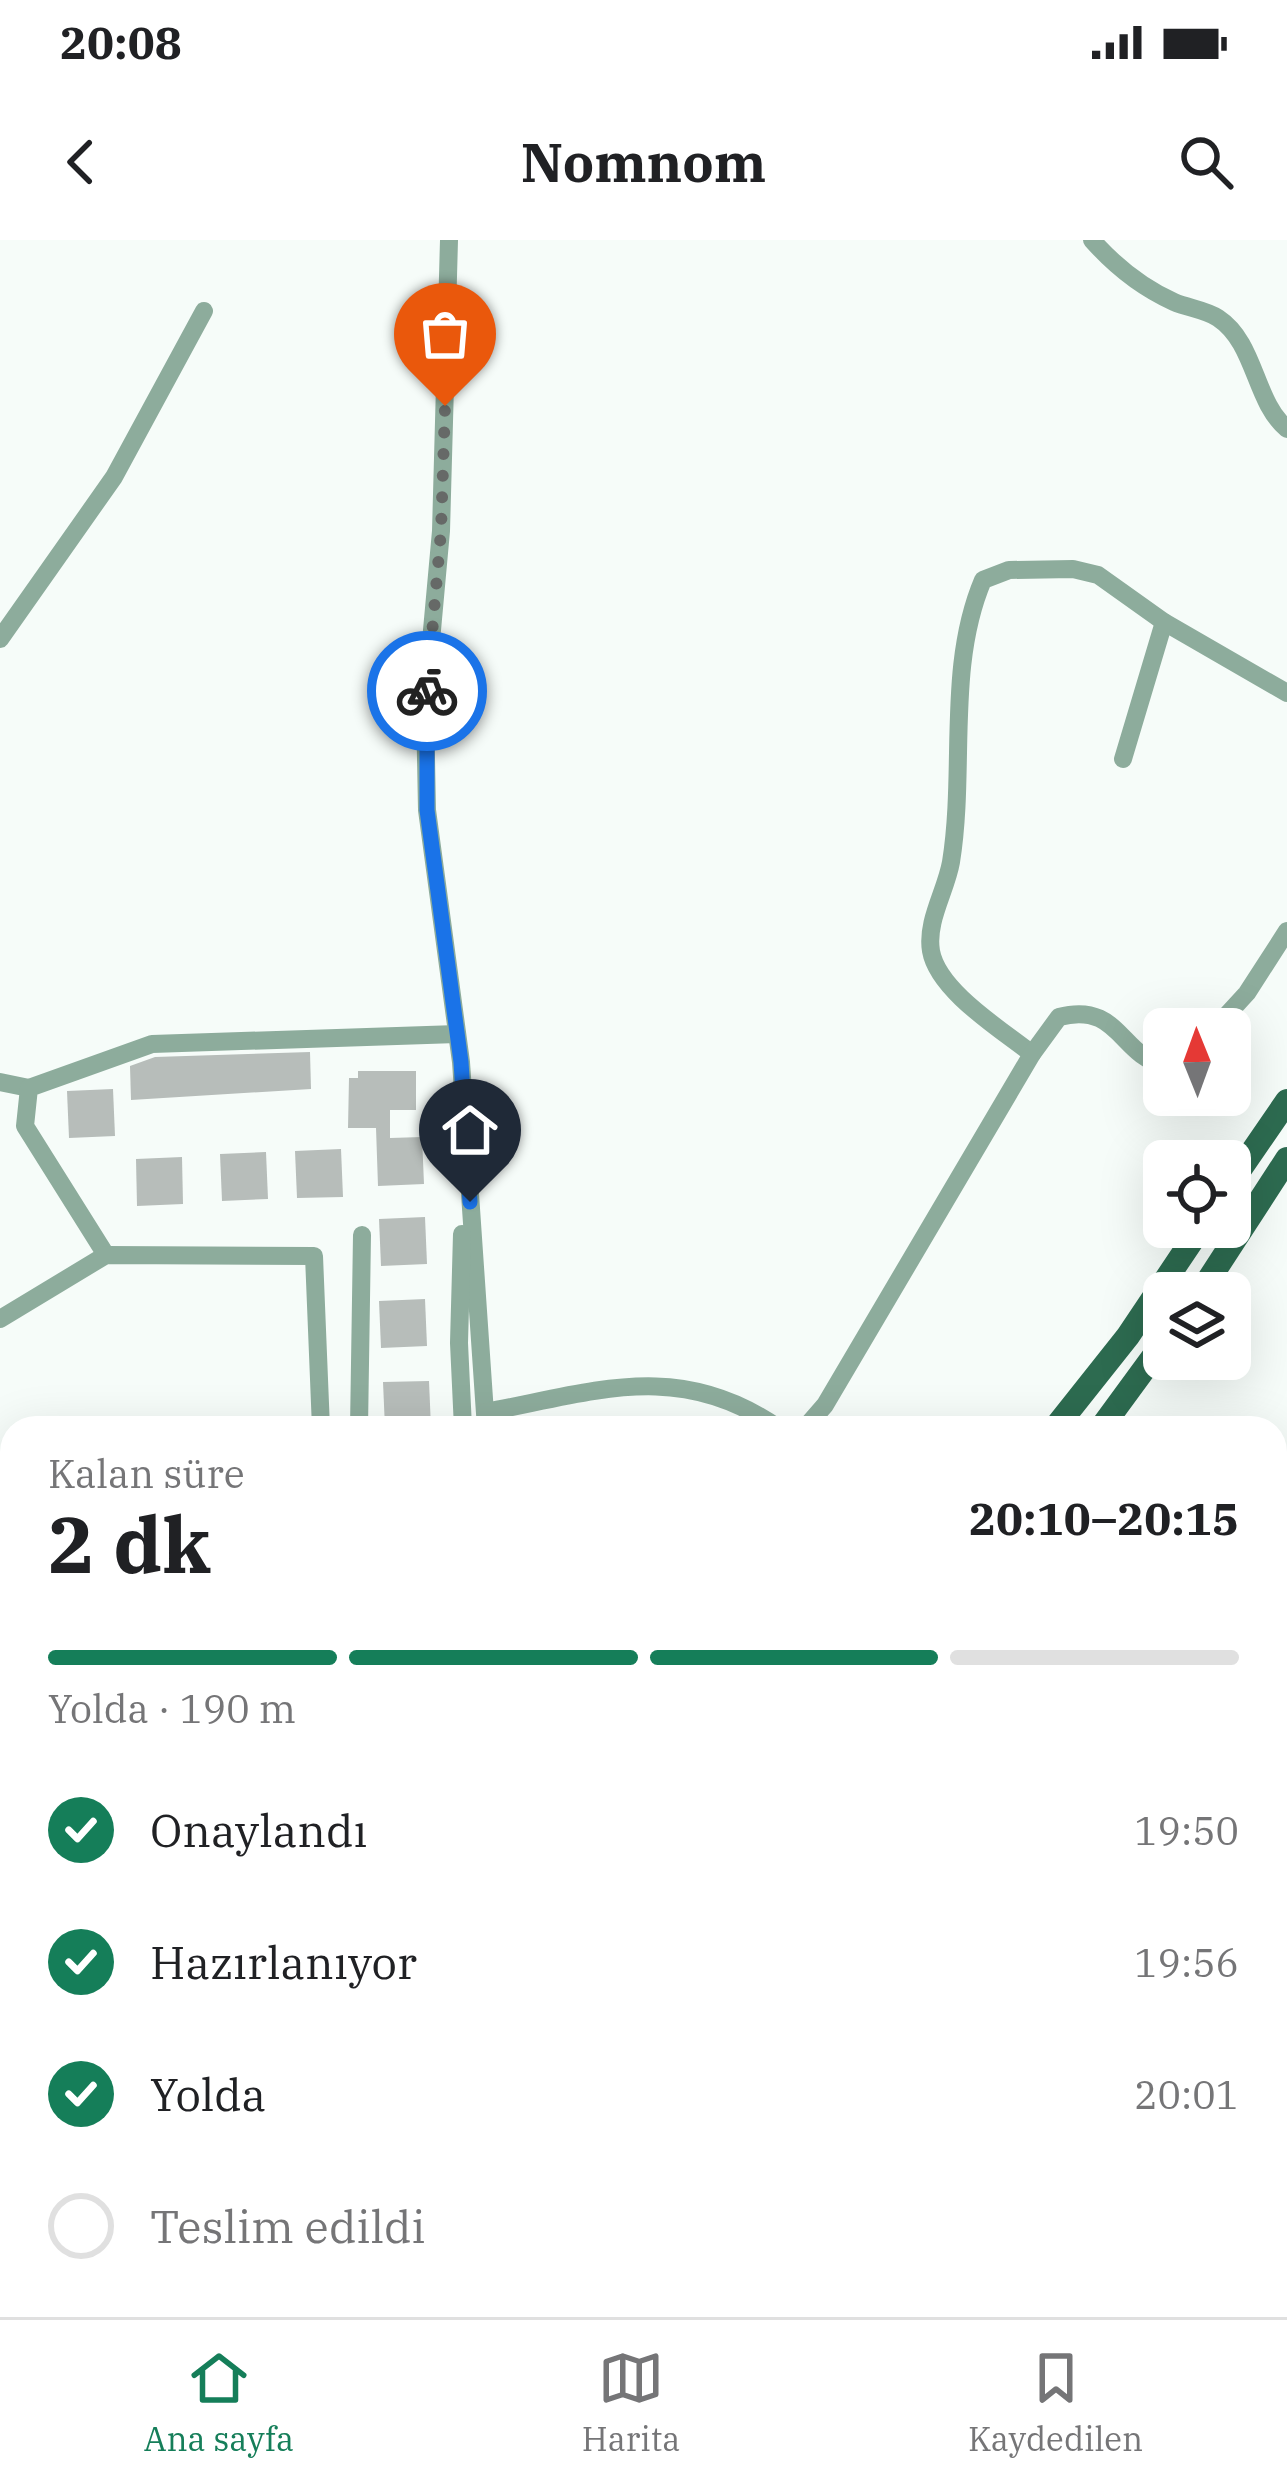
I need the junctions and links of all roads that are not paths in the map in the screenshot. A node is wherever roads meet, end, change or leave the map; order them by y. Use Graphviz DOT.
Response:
graph roads {
  1 [pos="449,240"];
  2 [pos="1092,240"];
  3 [pos="204,311"];
  4 [pos="1287,429"];
  5 [pos="1164,622"];
  6 [pos="0,639"];
  7 [pos="1287,693"];
  8 [pos="1124,759"];
  9 [pos="1287,931"];
  10 [pos="1233,1008"];
  11 [pos="457,1034"];
  12 [pos="1033,1054"];
  13 [pos="1143,1054"];
  14 [pos="0,1082"];
  15 [pos="29,1088"];
  16 [pos="1287,1101"];
  17 [pos="1251,1153"];
  18 [pos="1287,1159"];
  19 [pos="470,1202"];
  20 [pos="362,1235"];
  21 [pos="1187,1248"];
  22 [pos="106,1255"];
  23 [pos="1214,1272"];
  24 [pos="0,1319"];
  25 [pos="1143,1376"];
  26 [pos="321,1416"];
  27 [pos="358,1416"];
  28 [pos="462,1416"];
  29 [pos="486,1416"];
  30 [pos="502,1416"];
  31 [pos="761,1416"];
  32 [pos="815,1416"];
  33 [pos="1065,1416"];
  34 [pos="1118,1416"];
  1 -- 11 [label="street"];
  2 -- 4 [label="street"];
  3 -- 6 [label="street"];
  5 -- 7 [label="street"];
  5 -- 8 [label="street"];
  5 -- 12 [label="street"];
  9 -- 10 [label="street"];
  11 -- 15 [label="street"];
  11 -- 19 [label="street"];
  12 -- 13 [label="street"];
  12 -- 32 [label="street"];
  14 -- 15 [label="street"];
  15 -- 22 [label="street"];
  16 -- 17 [label="main road"];
  18 -- 23 [label="main road"];
  19 -- 28 [label="street"];
  19 -- 29 [label="street"];
  20 -- 27 [label="street"];
  21 -- 33 [label="main road"];
  22 -- 24 [label="street"];
  22 -- 26 [label="street"];
  25 -- 34 [label="main road"];
  30 -- 31 [label="street"];
}
